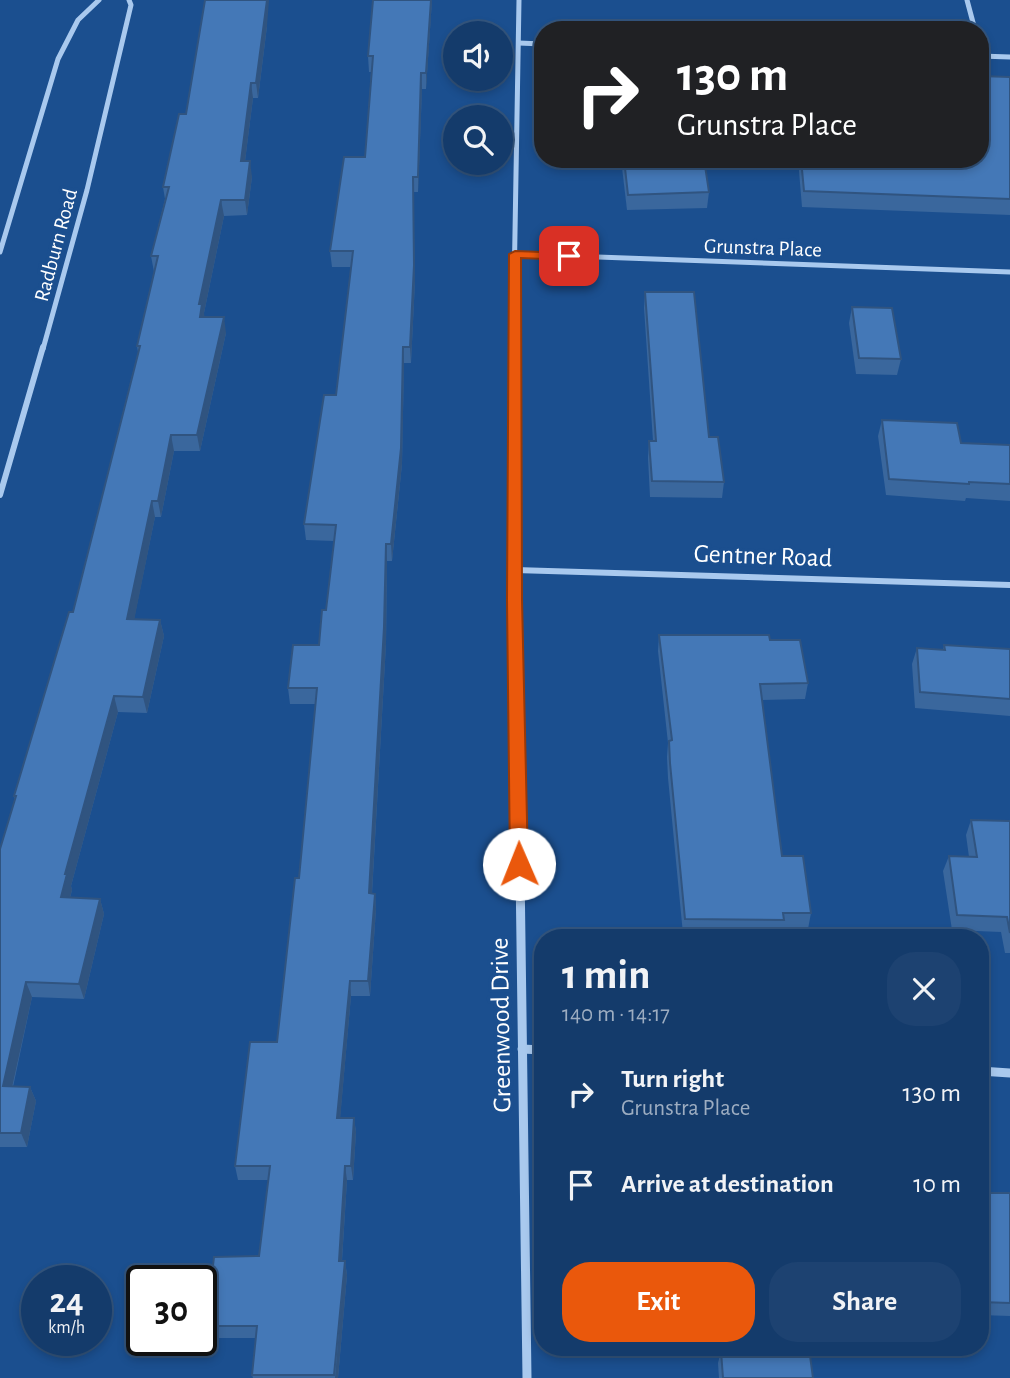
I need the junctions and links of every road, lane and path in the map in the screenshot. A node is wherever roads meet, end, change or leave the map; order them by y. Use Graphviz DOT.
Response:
graph roads {
  1 [pos="99,0"];
  2 [pos="128,0"];
  3 [pos="519,0"];
  4 [pos="967,0"];
  5 [pos="973,21"];
  6 [pos="519,43"];
  7 [pos="534,44"];
  8 [pos="989,56"];
  9 [pos="1010,57"];
  10 [pos="0,252"];
  11 [pos="515,254"];
  12 [pos="1010,272"];
  13 [pos="0,495"];
  14 [pos="516,570"];
  15 [pos="1010,585"];
  16 [pos="522,1049"];
  17 [pos="534,1050"];
  18 [pos="989,1072"];
  19 [pos="1010,1073"];
  20 [pos="527,1378"];
  1 -- 10 [label="street, Radburn Road"];
  2 -- 13 [label="street, Radburn Road"];
  3 -- 6 [label="street, Greenwood Drive"];
  4 -- 5 [label="street"];
  6 -- 7 [label="street"];
  6 -- 11 [label="street, Greenwood Drive"];
  8 -- 9 [label="street"];
  11 -- 12 [label="street, Grunstra Place"];
  11 -- 14 [label="street, Greenwood Drive"];
  14 -- 15 [label="street, Gentner Road"];
  14 -- 16 [label="street, Greenwood Drive"];
  16 -- 17 [label="street"];
  16 -- 20 [label="street, Greenwood Drive"];
  18 -- 19 [label="street"];
}
